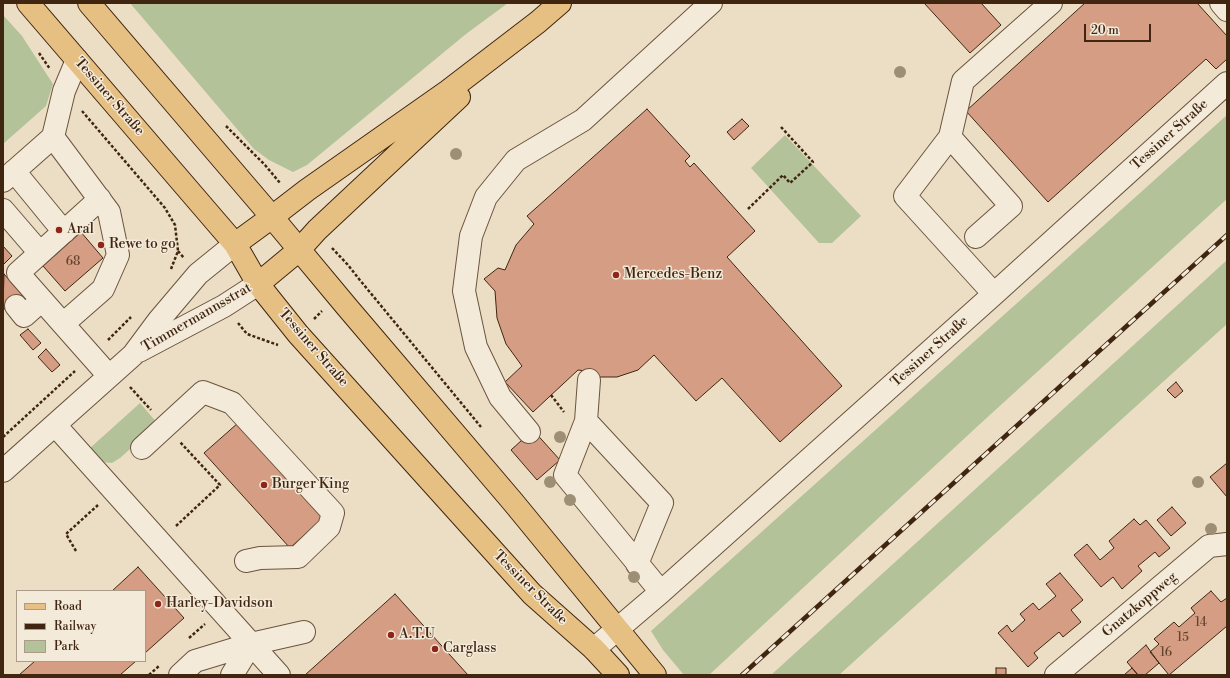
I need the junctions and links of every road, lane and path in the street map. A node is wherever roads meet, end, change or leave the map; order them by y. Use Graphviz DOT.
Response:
graph roads {
  1 [pos="28,3"];
  2 [pos="89,3"];
  3 [pos="560,3"];
  4 [pos="711,3"];
  5 [pos="1051,3"];
  6 [pos="1221,3"];
  7 [pos="1227,10"];
  8 [pos="538,22"];
  9 [pos="38,52"];
  10 [pos="77,60"];
  11 [pos="1227,83"];
  12 [pos="64,91"];
  13 [pos="781,126"];
  14 [pos="53,137"];
  15 [pos="950,137"];
  16 [pos="9,176"];
  17 [pos="100,199"];
  18 [pos="748,209"];
  19 [pos="3,210"];
  20 [pos="272,217"];
  21 [pos="64,232"];
  22 [pos="976,237"];
  23 [pos="235,244"];
  24 [pos="299,250"];
  25 [pos="178,251"];
  26 [pos="335,252"];
  27 [pos="40,253"];
  28 [pos="359,279"];
  29 [pos="258,284"];
  30 [pos="994,294"];
  31 [pos="42,300"];
  32 [pos="16,306"];
  33 [pos="63,324"];
  34 [pos="133,355"];
  35 [pos="112,374"];
  36 [pos="589,380"];
  37 [pos="586,421"];
  38 [pos="55,425"];
  39 [pos="166,426"];
  40 [pos="529,432"];
  41 [pos="142,448"];
  42 [pos="3,471"];
  43 [pos="107,484"];
  44 [pos="159,541"];
  45 [pos="1227,544"];
  46 [pos="76,551"];
  47 [pos="246,561"];
  48 [pos="637,564"];
  49 [pos="661,592"];
  50 [pos="624,624"];
  51 [pos="304,632"];
  52 [pos="251,644"];
  53 [pos="594,650"];
  54 [pos="651,670"];
  55 [pos="180,675"];
  56 [pos="232,675"];
  57 [pos="279,675"];
  58 [pos="618,675"];
  59 [pos="1056,675"];
  1 -- 10 [label="main road, Tessiner Straße"];
  2 -- 20 [label="main road"];
  3 -- 8 [label="main road"];
  4 -- 40 [label="street"];
  5 -- 15 [label="street"];
  6 -- 7 [label="street"];
  8 -- 20 [label="main road"];
  8 -- 24 [label="main road, Timmermannsstrat"];
  9 -- 12 [label="path"];
  10 -- 12 [label="street"];
  10 -- 23 [label="main road, Tessiner Straße"];
  11 -- 30 [label="street, Tessiner Straße"];
  12 -- 14 [label="street"];
  12 -- 25 [label="path"];
  13 -- 18 [label="path"];
  14 -- 16 [label="street"];
  14 -- 17 [label="street"];
  15 -- 22 [label="street"];
  15 -- 30 [label="street"];
  16 -- 21 [label="street"];
  17 -- 21 [label="street"];
  17 -- 33 [label="street"];
  19 -- 27 [label="street"];
  20 -- 23 [label="main road"];
  20 -- 24 [label="main road"];
  21 -- 27 [label="street"];
  23 -- 29 [label="main road, Tessiner Straße"];
  23 -- 34 [label="street, Timmermannsstrat"];
  24 -- 29 [label="main road, Timmermannsstrat"];
  24 -- 50 [label="main road"];
  26 -- 28 [label="path"];
  27 -- 31 [label="street"];
  29 -- 34 [label="street, Timmermannsstrat"];
  29 -- 53 [label="main road, Tessiner Straße"];
  30 -- 49 [label="street, Tessiner Straße"];
  31 -- 32 [label="street"];
  31 -- 33 [label="street"];
  33 -- 35 [label="street"];
  34 -- 35 [label="street, Timmermannsstrat"];
  35 -- 38 [label="street, Timmermannsstrat"];
  35 -- 39 [label="path"];
  36 -- 37 [label="street"];
  37 -- 48 [label="street"];
  37 -- 48 [label="street"];
  38 -- 42 [label="street, Timmermannsstrat"];
  38 -- 43 [label="street"];
  39 -- 41 [label="street"];
  39 -- 44 [label="path"];
  39 -- 47 [label="street"];
  43 -- 44 [label="street"];
  43 -- 46 [label="path"];
  44 -- 52 [label="street"];
  45 -- 59 [label="street, Gnatzkoppweg"];
  48 -- 49 [label="street"];
  49 -- 50 [label="street, Tessiner Straße"];
  50 -- 53 [label="street, Tessiner Straße"];
  50 -- 54 [label="main road"];
  51 -- 52 [label="street"];
  52 -- 55 [label="street"];
  52 -- 56 [label="street"];
  52 -- 57 [label="street"];
  53 -- 58 [label="main road, Tessiner Straße"];
}
